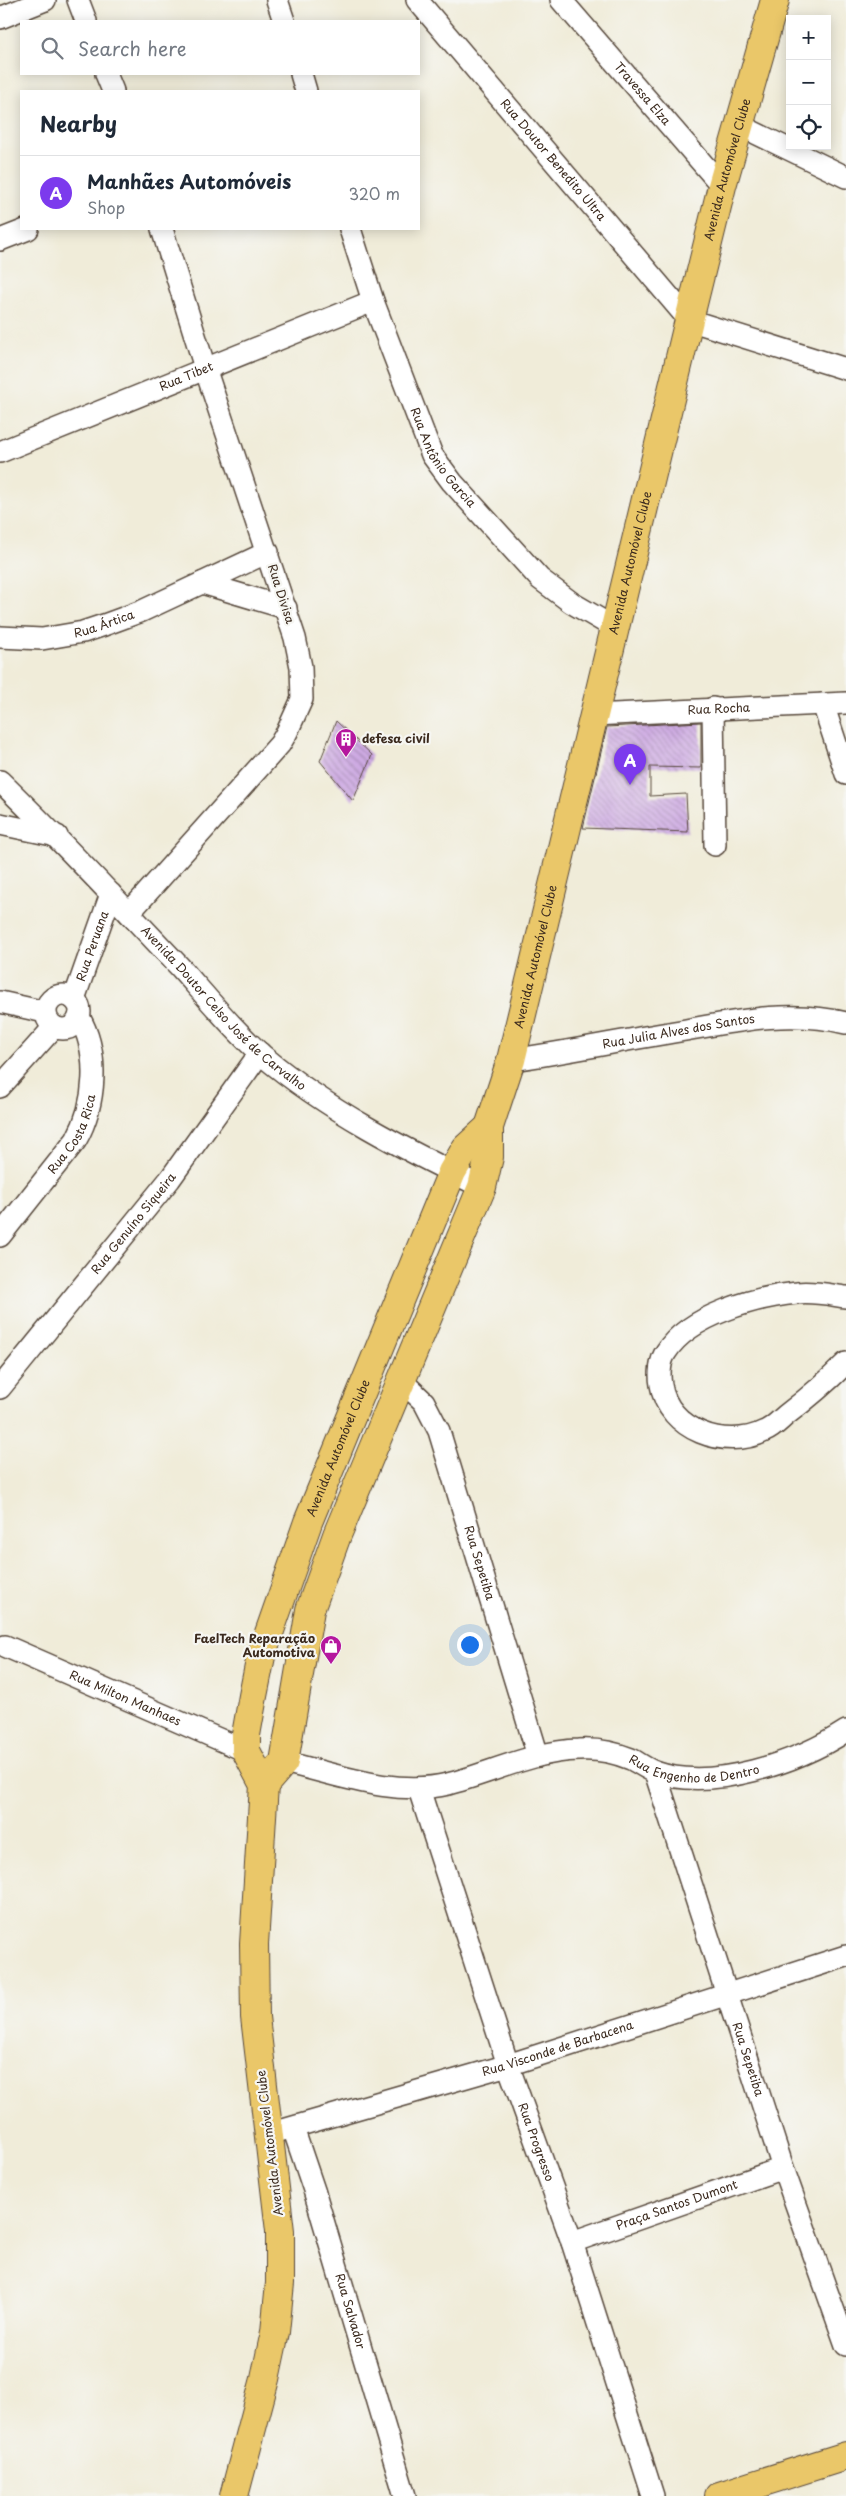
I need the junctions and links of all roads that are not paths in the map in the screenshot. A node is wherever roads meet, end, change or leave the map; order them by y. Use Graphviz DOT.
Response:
graph roads {
  1 [pos="45,0"];
  2 [pos="78,0"];
  3 [pos="277,0"];
  4 [pos="417,0"];
  5 [pos="561,0"];
  6 [pos="775,0"];
  7 [pos="0,18"];
  8 [pos="86,20"];
  9 [pos="284,20"];
  10 [pos="106,75"];
  11 [pos="301,75"];
  12 [pos="113,90"];
  13 [pos="306,90"];
  14 [pos="739,125"];
  15 [pos="846,177"];
  16 [pos="722,186"];
  17 [pos="25,230"];
  18 [pos="162,230"];
  19 [pos="350,230"];
  20 [pos="0,240"];
  21 [pos="373,301"];
  22 [pos="689,320"];
  23 [pos="205,368"];
  24 [pos="846,369"];
  25 [pos="0,452"];
  26 [pos="268,552"];
  27 [pos="202,584"];
  28 [pos="286,608"];
  29 [pos="615,628"];
  30 [pos="0,637"];
  31 [pos="846,703"];
  32 [pos="823,704"];
  33 [pos="713,708"];
  34 [pos="593,715"];
  35 [pos="846,774"];
  36 [pos="0,781"];
  37 [pos="0,824"];
  38 [pos="57,836"];
  39 [pos="715,845"];
  40 [pos="111,894"];
  41 [pos="129,913"];
  42 [pos="0,1002"];
  43 [pos="77,1008"];
  44 [pos="50,1019"];
  45 [pos="846,1023"];
  46 [pos="260,1053"];
  47 [pos="511,1060"];
  48 [pos="0,1087"];
  49 [pos="489,1127"];
  50 [pos="452,1172"];
  51 [pos="482,1187"];
  52 [pos="0,1236"];
  53 [pos="846,1297"];
  54 [pos="380,1346"];
  55 [pos="846,1363"];
  56 [pos="402,1381"];
  57 [pos="0,1388"];
  58 [pos="308,1522"];
  59 [pos="337,1535"];
  60 [pos="5,1646"];
  61 [pos="846,1731"];
  62 [pos="246,1751"];
  63 [pos="538,1756"];
  64 [pos="284,1762"];
  65 [pos="655,1772"];
  66 [pos="264,1786"];
  67 [pos="419,1788"];
  68 [pos="846,1956"];
  69 [pos="726,1995"];
  70 [pos="508,2064"];
  71 [pos="281,2131"];
  72 [pos="783,2168"];
  73 [pos="572,2242"];
  74 [pos="846,2345"];
  75 [pos="846,2456"];
  76 [pos="234,2496"];
  77 [pos="404,2496"];
  78 [pos="653,2496"];
  79 [pos="719,2496"];
  1 -- 7 [label="street"];
  2 -- 8 [label="street"];
  3 -- 9 [label="street"];
  4 -- 22 [label="street, Rua Doutor Benedito Ultra"];
  5 -- 16 [label="street, Travessa Elza"];
  6 -- 14 [label="main road, Avenida Automóvel Clube"];
  10 -- 12 [label="street"];
  11 -- 13 [label="street"];
  14 -- 15 [label="street"];
  14 -- 16 [label="main road, Avenida Automóvel Clube"];
  16 -- 22 [label="main road, Avenida Automóvel Clube"];
  17 -- 20 [label="street"];
  18 -- 23 [label="street, Rua Divisa"];
  19 -- 21 [label="street, Rua Antônio Garcia"];
  21 -- 23 [label="street, Rua Tibet"];
  21 -- 29 [label="street, Rua Antônio Garcia"];
  22 -- 24 [label="street"];
  22 -- 29 [label="main road, Avenida Automóvel Clube"];
  23 -- 25 [label="street, Rua Tibet"];
  23 -- 26 [label="street, Rua Divisa"];
  26 -- 27 [label="street, Rua Ártica"];
  26 -- 28 [label="street, Rua Divisa"];
  27 -- 28 [label="street"];
  27 -- 30 [label="street, Rua Ártica"];
  28 -- 41 [label="street, Rua Divisa"];
  29 -- 34 [label="main road, Avenida Automóvel Clube"];
  31 -- 32 [label="street, Rua Rocha"];
  32 -- 33 [label="street, Rua Rocha"];
  32 -- 35 [label="street"];
  33 -- 34 [label="street, Rua Rocha"];
  33 -- 39 [label="street"];
  34 -- 47 [label="main road, Avenida Automóvel Clube"];
  36 -- 38 [label="street, Avenida Doutor Celso José de Carvalho"];
  37 -- 38 [label="street"];
  38 -- 40 [label="street, Avenida Doutor Celso José de Carvalho"];
  40 -- 41 [label="street, Avenida Doutor Celso José de Carvalho"];
  40 -- 43 [label="street, Rua Peruana"];
  41 -- 46 [label="street, Avenida Doutor Celso José de Carvalho"];
  42 -- 44 [label="street"];
  43 -- 44 [label="street"];
  43 -- 44 [label="street"];
  43 -- 52 [label="street, Rua Costa Rica"];
  44 -- 48 [label="street"];
  45 -- 47 [label="street, Rua Julia Alves dos Santos"];
  46 -- 50 [label="street, Avenida Doutor Celso José de Carvalho"];
  46 -- 57 [label="street, Rua Genuíno Siqueira"];
  47 -- 49 [label="main road, Avenida Automóvel Clube"];
  49 -- 50 [label="main road, Avenida Automóvel Clube"];
  49 -- 51 [label="main road, Avenida Automóvel Clube"];
  50 -- 51 [label="street, Avenida Doutor Celso José de Carvalho"];
  50 -- 54 [label="main road, Avenida Automóvel Clube"];
  51 -- 56 [label="main road, Avenida Automóvel Clube"];
  53 -- 55 [label="street"];
  54 -- 56 [label="main road"];
  54 -- 58 [label="main road, Avenida Automóvel Clube"];
  56 -- 59 [label="main road, Avenida Automóvel Clube"];
  56 -- 63 [label="street, Rua Sepetiba"];
  58 -- 59 [label="main road"];
  58 -- 62 [label="main road, Avenida Automóvel Clube"];
  59 -- 64 [label="main road, Avenida Automóvel Clube"];
  60 -- 62 [label="street, Rua Milton Manhaes"];
  61 -- 65 [label="street, Rua Engenho de Dentro"];
  62 -- 66 [label="main road"];
  63 -- 65 [label="street, Rua Engenho de Dentro"];
  63 -- 67 [label="street"];
  64 -- 66 [label="main road"];
  64 -- 67 [label="street"];
  65 -- 69 [label="street, Rua Sepetiba"];
  66 -- 71 [label="main road, Avenida Automóvel Clube"];
  67 -- 70 [label="street, Rua Progresso"];
  68 -- 69 [label="street, Rua Visconde de Barbacena"];
  69 -- 70 [label="street, Rua Visconde de Barbacena"];
  69 -- 72 [label="street, Rua Sepetiba"];
  70 -- 71 [label="street, Rua Visconde de Barbacena"];
  70 -- 73 [label="street, Rua Progresso"];
  71 -- 76 [label="main road, Avenida Automóvel Clube"];
  71 -- 77 [label="street, Rua Salvador"];
  72 -- 73 [label="street, Praça Santos Dumont"];
  72 -- 74 [label="street, Rua Sepetiba"];
  73 -- 78 [label="street, Rua Progresso"];
  75 -- 79 [label="main road"];
}
